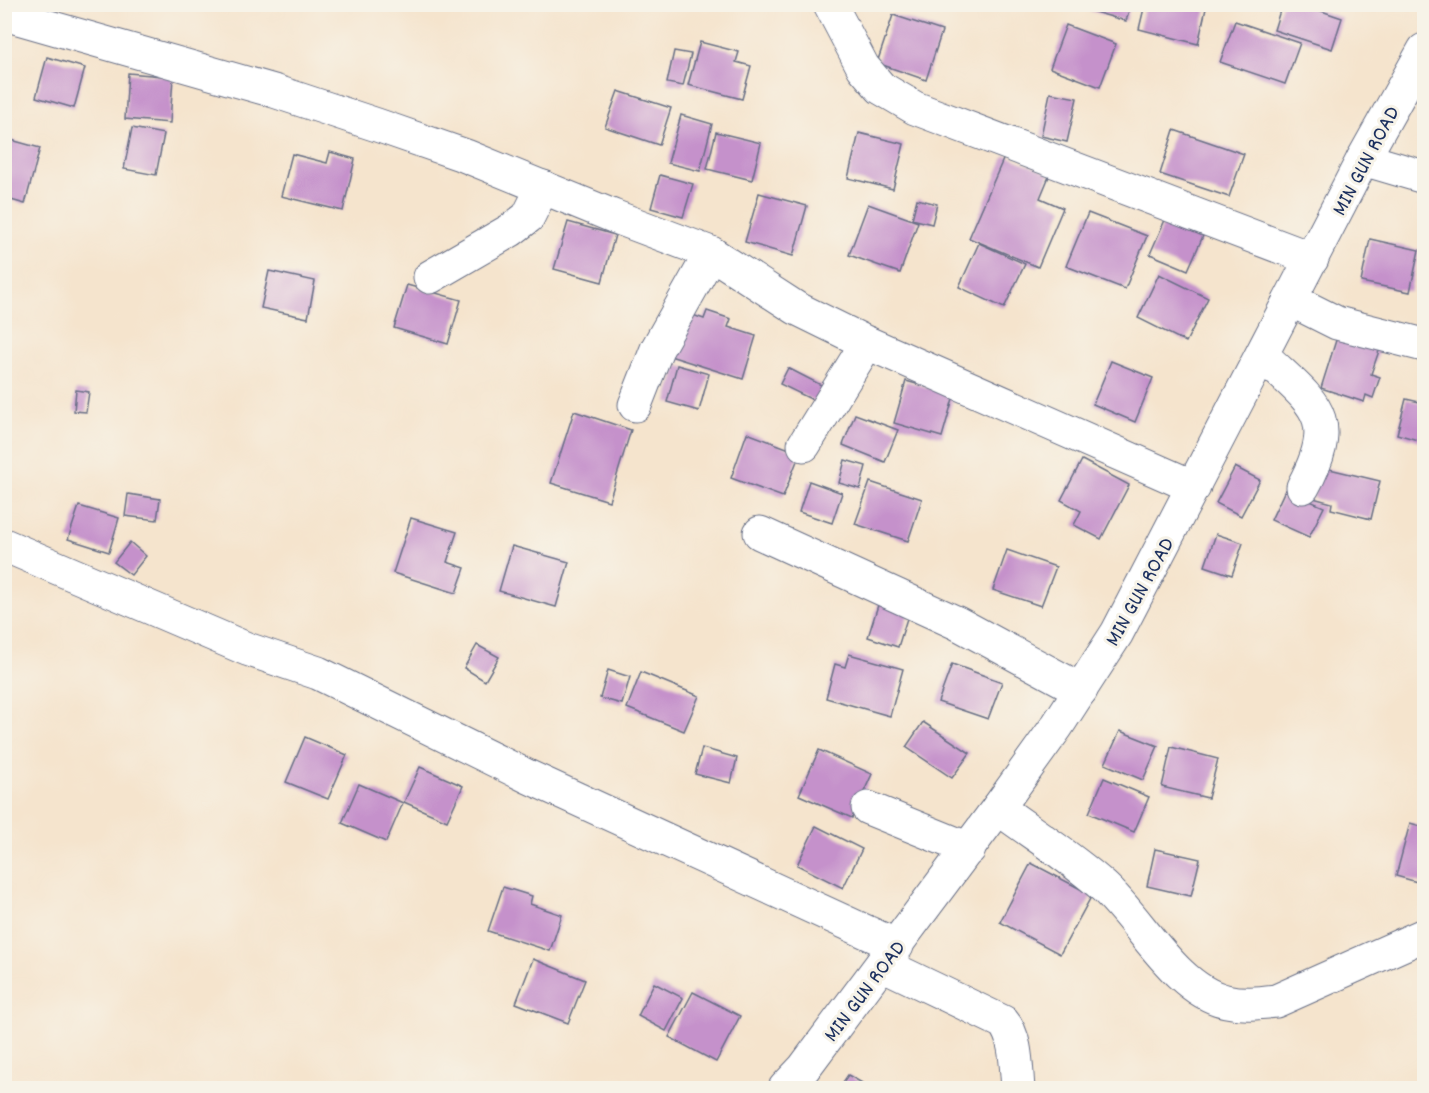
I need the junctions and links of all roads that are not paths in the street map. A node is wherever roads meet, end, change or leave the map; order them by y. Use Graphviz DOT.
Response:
graph roads {
  1 [pos="830,4"];
  2 [pos="4,14"];
  3 [pos="39,14"];
  4 [pos="1425,50"];
  5 [pos="1363,159"];
  6 [pos="1425,177"];
  7 [pos="543,187"];
  8 [pos="711,253"];
  9 [pos="1312,260"];
  10 [pos="430,277"];
  11 [pos="1291,300"];
  12 [pos="867,343"];
  13 [pos="1425,345"];
  14 [pos="1262,355"];
  15 [pos="635,405"];
  16 [pos="804,445"];
  17 [pos="1194,487"];
  18 [pos="1303,487"];
  19 [pos="760,533"];
  20 [pos="4,546"];
  21 [pos="1081,690"];
  22 [pos="868,808"];
  23 [pos="998,808"];
  24 [pos="969,849"];
  25 [pos="1425,935"];
  26 [pos="890,955"];
  27 [pos="785,1089"];
  28 [pos="1018,1089"];
  1 -- 9 [label="street"];
  2 -- 3 [label="street"];
  3 -- 7 [label="street"];
  4 -- 5 [label="street, MIN GUN ROAD"];
  5 -- 6 [label="street"];
  5 -- 9 [label="street, MIN GUN ROAD"];
  7 -- 8 [label="street"];
  7 -- 10 [label="street"];
  8 -- 12 [label="street"];
  8 -- 15 [label="street"];
  9 -- 11 [label="street, MIN GUN ROAD"];
  11 -- 13 [label="street"];
  11 -- 14 [label="street, MIN GUN ROAD"];
  12 -- 16 [label="street"];
  12 -- 17 [label="street"];
  14 -- 17 [label="street, MIN GUN ROAD"];
  14 -- 18 [label="street"];
  17 -- 21 [label="street, MIN GUN ROAD"];
  19 -- 21 [label="street"];
  20 -- 26 [label="street"];
  21 -- 23 [label="street, MIN GUN ROAD"];
  22 -- 24 [label="street"];
  23 -- 24 [label="street, MIN GUN ROAD"];
  23 -- 25 [label="street"];
  24 -- 26 [label="street, MIN GUN ROAD"];
  26 -- 27 [label="street, MIN GUN ROAD"];
  26 -- 28 [label="street"];
}
